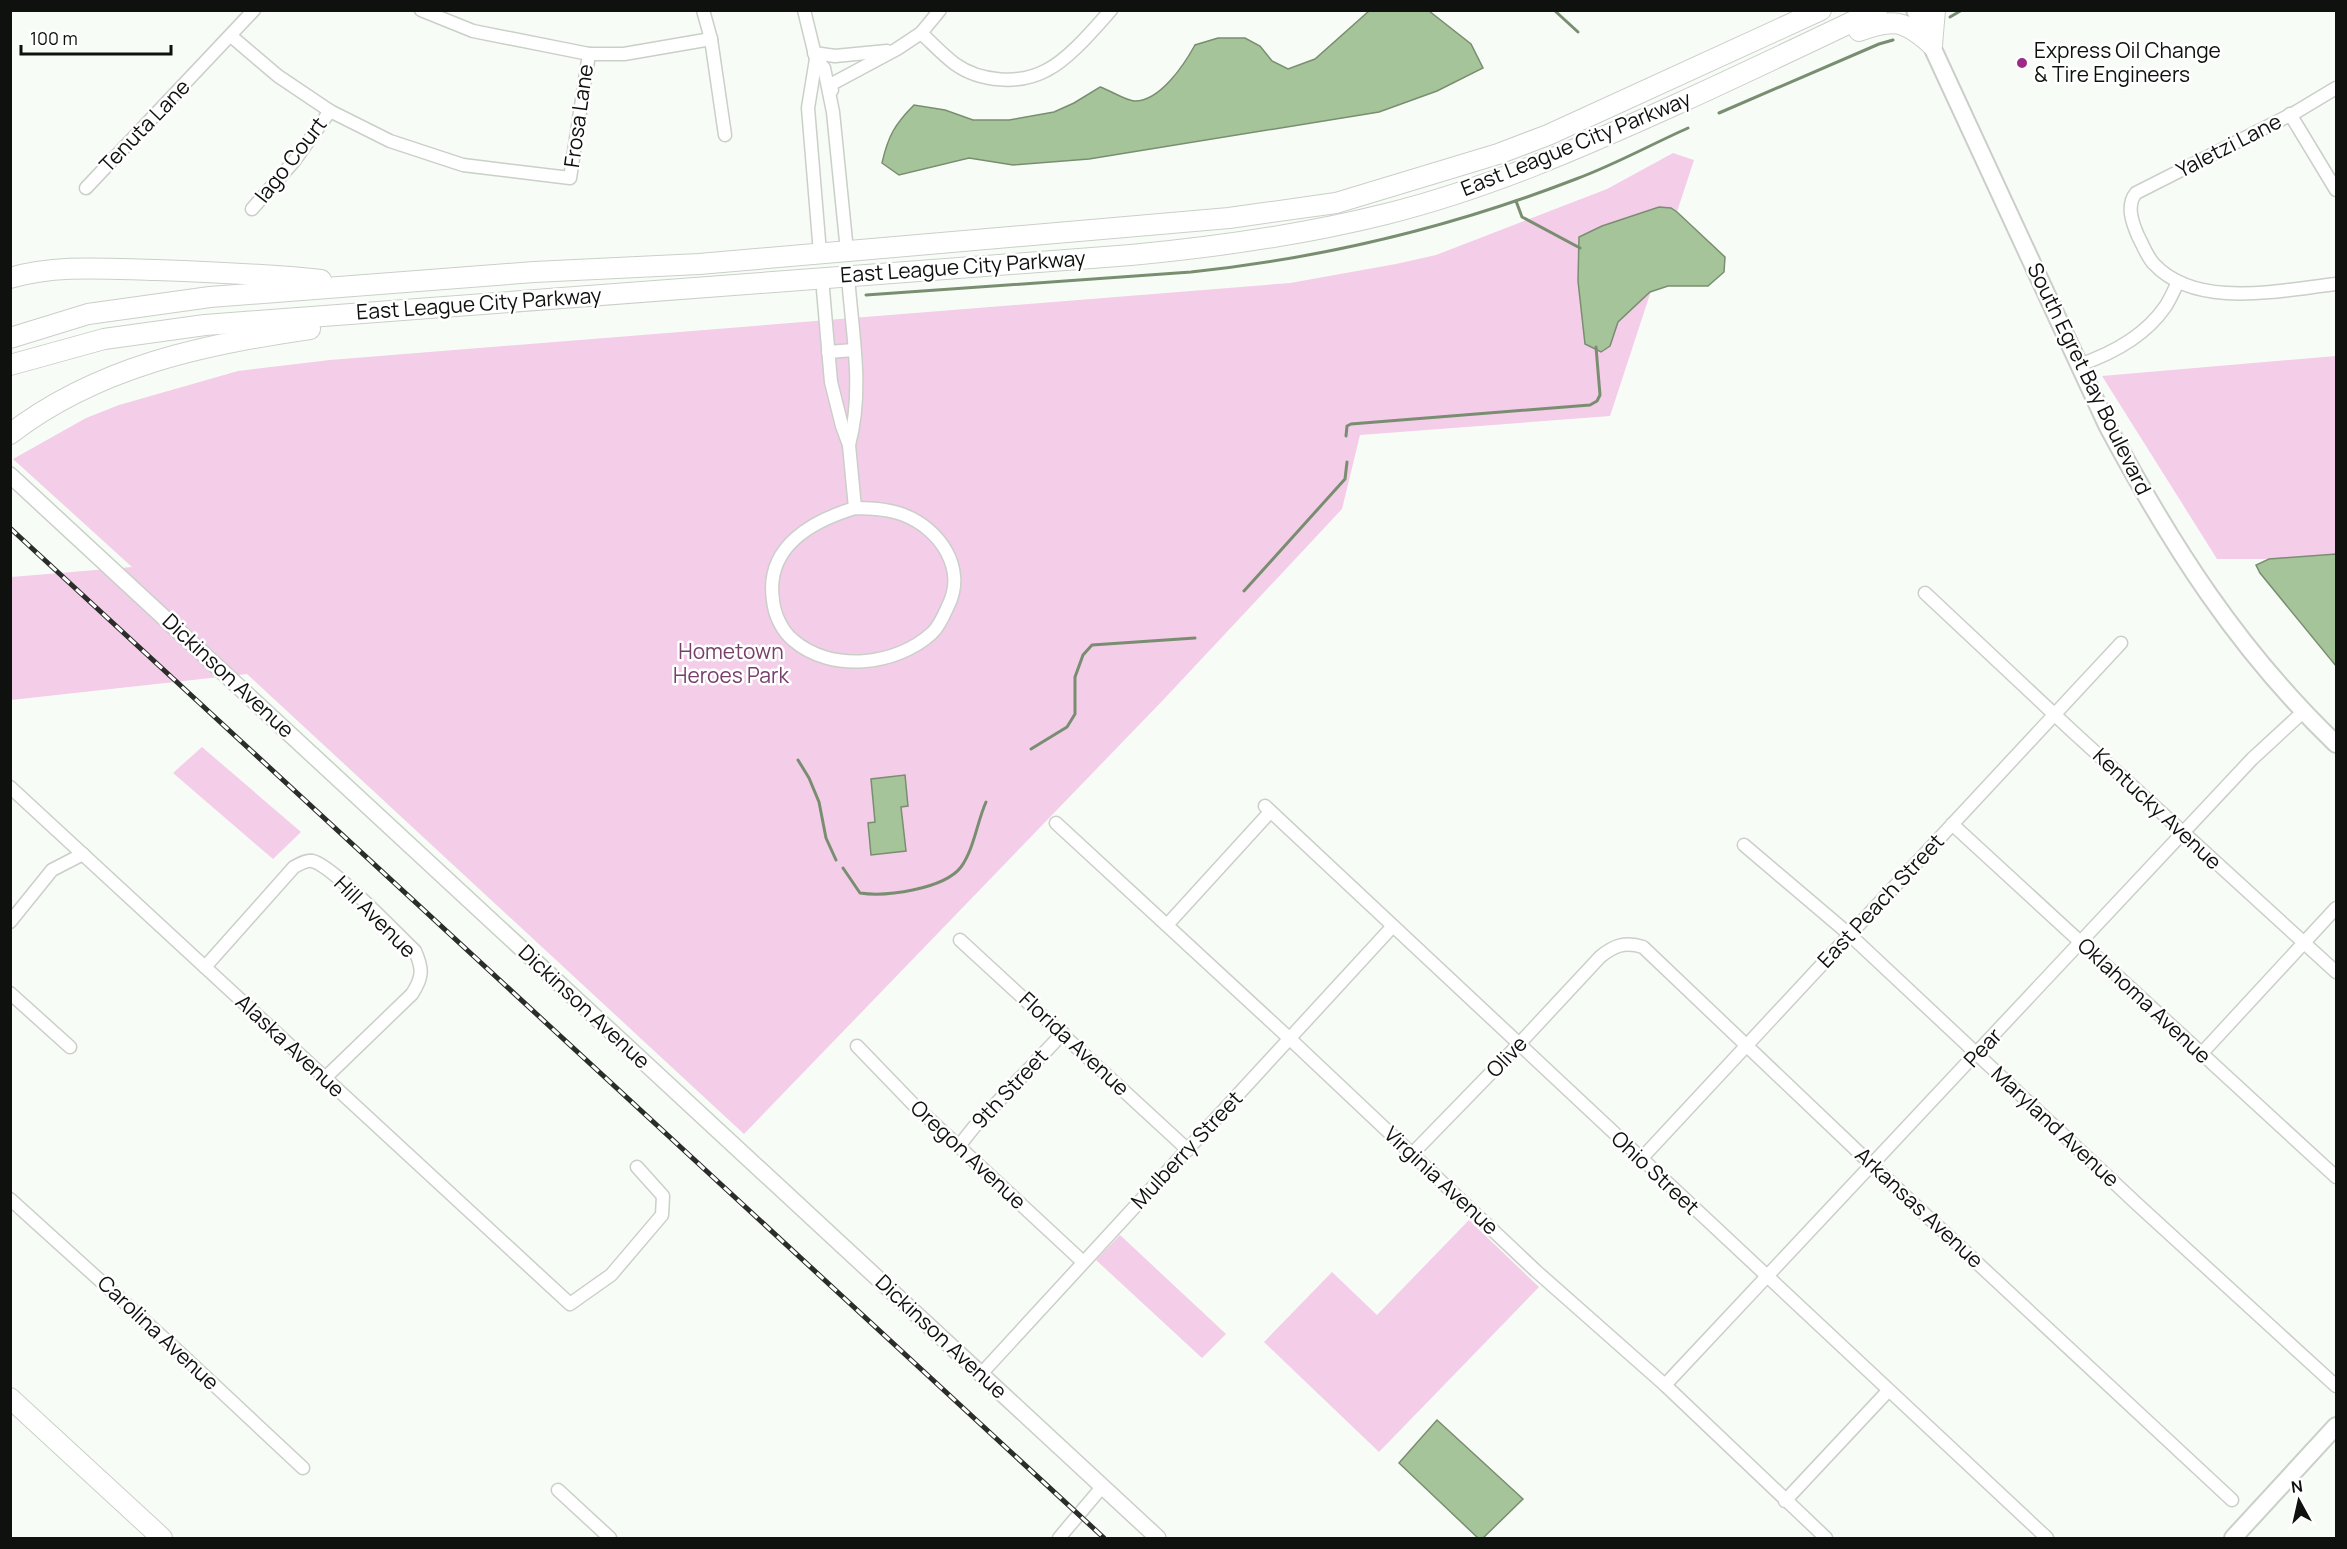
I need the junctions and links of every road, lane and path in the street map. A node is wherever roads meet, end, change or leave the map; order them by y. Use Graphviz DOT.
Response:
graph roads {
  1 [pos="254,10"];
  2 [pos="421,10"];
  3 [pos="703,10"];
  4 [pos="804,10"];
  5 [pos="940,10"];
  6 [pos="1111,10"];
  7 [pos="1821,10"];
  8 [pos="1877,10"];
  9 [pos="1916,10"];
  10 [pos="1935,10"];
  11 [pos="921,33"];
  12 [pos="231,36"];
  13 [pos="711,39"];
  14 [pos="1932,45"];
  15 [pos="897,50"];
  16 [pos="1794,50"];
  17 [pos="589,54"];
  18 [pos="815,56"];
  19 [pos="828,86"];
  20 [pos="2337,88"];
  21 [pos="330,111"];
  22 [pos="2290,114"];
  23 [pos="725,135"];
  24 [pos="86,188"];
  25 [pos="2337,190"];
  26 [pos="252,209"];
  27 [pos="847,251"];
  28 [pos="820,253"];
  29 [pos="848,276"];
  30 [pos="10,278"];
  31 [pos="822,278"];
  32 [pos="2178,282"];
  33 [pos="2337,284"];
  34 [pos="369,285"];
  35 [pos="553,298"];
  36 [pos="10,338"];
  37 [pos="854,350"];
  38 [pos="828,352"];
  39 [pos="10,365"];
  40 [pos="2079,365"];
  41 [pos="10,434"];
  42 [pos="849,445"];
  43 [pos="10,475"];
  44 [pos="855,508"];
  45 [pos="1925,593"];
  46 [pos="2121,643"];
  47 [pos="2303,712"];
  48 [pos="2054,714"];
  49 [pos="2337,744"];
  50 [pos="10,787"];
  51 [pos="1056,824"];
  52 [pos="1952,824"];
  53 [pos="2183,833"];
  54 [pos="1744,845"];
  55 [pos="83,854"];
  56 [pos="2337,908"];
  57 [pos="10,922"];
  58 [pos="1167,925"];
  59 [pos="1393,926"];
  60 [pos="1850,935"];
  61 [pos="960,940"];
  62 [pos="2081,942"];
  63 [pos="2304,943"];
  64 [pos="1600,957"];
  65 [pos="205,967"];
  66 [pos="2337,972"];
  67 [pos="10,993"];
  68 [pos="1063,1033"];
  69 [pos="1290,1038"];
  70 [pos="1519,1044"];
  71 [pos="1746,1045"];
  72 [pos="857,1046"];
  73 [pos="70,1047"];
  74 [pos="2202,1053"];
  75 [pos="1977,1054"];
  76 [pos="325,1078"];
  77 [pos="959,1146"];
  78 [pos="1188,1150"];
  79 [pos="1412,1154"];
  80 [pos="1641,1159"];
  81 [pos="1872,1165"];
  82 [pos="637,1167"];
  83 [pos="2337,1177"];
  84 [pos="10,1199"];
  85 [pos="1083,1262"];
  86 [pos="1766,1277"];
  87 [pos="981,1374"];
  88 [pos="1665,1385"];
  89 [pos="2337,1386"];
  90 [pos="1888,1391"];
  91 [pos="13,1407"];
  92 [pos="2337,1426"];
  93 [pos="303,1468"];
  94 [pos="1102,1487"];
  95 [pos="558,1490"];
  96 [pos="2232,1500"];
  97 [pos="1785,1501"];
  98 [pos="162,1539"];
  99 [pos="610,1539"];
  100 [pos="1059,1539"];
  101 [pos="1158,1539"];
  102 [pos="1826,1539"];
  103 [pos="2047,1539"];
  104 [pos="2233,1539"];
  1 -- 12 [label="street, Tenuta Lane"];
  2 -- 17 [label="street"];
  3 -- 13 [label="street"];
  4 -- 18 [label="street"];
  5 -- 11 [label="street"];
  6 -- 11 [label="street"];
  7 -- 27 [label="main road, East League City Parkway"];
  8 -- 16 [label="main road, East League City Parkway"];
  9 -- 14 [label="main road, South Egret Bay Boulevard"];
  10 -- 14 [label="main road"];
  11 -- 15 [label="street"];
  12 -- 21 [label="street"];
  12 -- 24 [label="street, Tenuta Lane"];
  13 -- 17 [label="street"];
  13 -- 23 [label="street"];
  14 -- 16 [label="main road"];
  14 -- 40 [label="main road, South Egret Bay Boulevard"];
  15 -- 18 [label="street"];
  15 -- 19 [label="street"];
  16 -- 29 [label="main road, East League City Parkway"];
  17 -- 21 [label="street, Frosa Lane"];
  18 -- 19 [label="street"];
  18 -- 28 [label="street"];
  19 -- 27 [label="street"];
  20 -- 22 [label="street, Yaletzi Lane"];
  21 -- 26 [label="street, Iago Court"];
  22 -- 25 [label="street"];
  22 -- 32 [label="street, Yaletzi Lane"];
  27 -- 28 [label="main road, East League City Parkway"];
  27 -- 29 [label="main road"];
  28 -- 31 [label="main road"];
  28 -- 34 [label="main road, East League City Parkway"];
  29 -- 31 [label="main road, East League City Parkway"];
  29 -- 37 [label="street"];
  30 -- 34 [label="main road"];
  31 -- 35 [label="main road, East League City Parkway"];
  31 -- 38 [label="street"];
  32 -- 33 [label="street"];
  32 -- 40 [label="street"];
  34 -- 36 [label="main road, East League City Parkway"];
  35 -- 39 [label="main road, East League City Parkway"];
  35 -- 41 [label="main road"];
  37 -- 38 [label="street"];
  37 -- 42 [label="street"];
  38 -- 42 [label="street"];
  40 -- 47 [label="main road, South Egret Bay Boulevard"];
  42 -- 44 [label="street"];
  43 -- 87 [label="street, Dickinson Avenue"];
  44 -- 44 [label="street"];
  45 -- 48 [label="street, Kentucky Avenue"];
  46 -- 48 [label="street, East Peach Street"];
  47 -- 49 [label="main road, South Egret Bay Boulevard"];
  47 -- 53 [label="street, Pear"];
  48 -- 52 [label="street, East Peach Street"];
  48 -- 53 [label="street, Kentucky Avenue"];
  50 -- 55 [label="street, Alaska Avenue"];
  51 -- 58 [label="street, Virginia Avenue"];
  52 -- 60 [label="street, East Peach Street"];
  52 -- 62 [label="street, Oklahoma Avenue"];
  53 -- 62 [label="street, Pear"];
  53 -- 63 [label="street, Kentucky Avenue"];
  54 -- 60 [label="street, Maryland Avenue"];
  55 -- 57 [label="street"];
  55 -- 65 [label="street, Alaska Avenue"];
  56 -- 63 [label="street"];
  58 -- 59 [label="street, Ohio Street"];
  58 -- 69 [label="street, Virginia Avenue"];
  59 -- 69 [label="street, Mulberry Street"];
  59 -- 70 [label="street, Ohio Street"];
  60 -- 71 [label="street, East Peach Street"];
  60 -- 75 [label="street, Maryland Avenue"];
  61 -- 68 [label="street, Florida Avenue"];
  62 -- 74 [label="street, Oklahoma Avenue"];
  62 -- 75 [label="street, Pear"];
  63 -- 66 [label="street, Kentucky Avenue"];
  63 -- 74 [label="street"];
  64 -- 70 [label="street, Olive"];
  64 -- 71 [label="street, Arkansas Avenue"];
  65 -- 76 [label="street, Alaska Avenue"];
  65 -- 76 [label="street, Hill Avenue"];
  67 -- 73 [label="street"];
  68 -- 77 [label="street, 9th Street"];
  68 -- 78 [label="street, Florida Avenue"];
  69 -- 78 [label="street, Mulberry Street"];
  69 -- 79 [label="street, Virginia Avenue"];
  70 -- 79 [label="street, Olive"];
  70 -- 80 [label="street, Ohio Street"];
  71 -- 80 [label="street, East Peach Street"];
  71 -- 81 [label="street, Arkansas Avenue"];
  72 -- 77 [label="street, Oregon Avenue"];
  74 -- 83 [label="street, Oklahoma Avenue"];
  75 -- 81 [label="street, Pear"];
  75 -- 89 [label="street, Maryland Avenue"];
  76 -- 82 [label="street, Alaska Avenue"];
  77 -- 85 [label="street, Oregon Avenue"];
  78 -- 85 [label="street, Mulberry Street"];
  79 -- 88 [label="street, Virginia Avenue"];
  80 -- 86 [label="street, Ohio Street"];
  81 -- 86 [label="street, Pear"];
  81 -- 96 [label="street, Arkansas Avenue"];
  84 -- 93 [label="street, Carolina Avenue"];
  85 -- 87 [label="street, Mulberry Street"];
  86 -- 88 [label="street, Pear"];
  86 -- 90 [label="street, Ohio Street"];
  87 -- 94 [label="street, Dickinson Avenue"];
  88 -- 97 [label="street, Virginia Avenue"];
  90 -- 97 [label="street"];
  90 -- 103 [label="street, Ohio Street"];
  91 -- 98 [label="main road"];
  92 -- 104 [label="main road"];
  94 -- 100 [label="street"];
  94 -- 101 [label="street, Dickinson Avenue"];
  95 -- 99 [label="street"];
  97 -- 102 [label="street, Virginia Avenue"];
}
